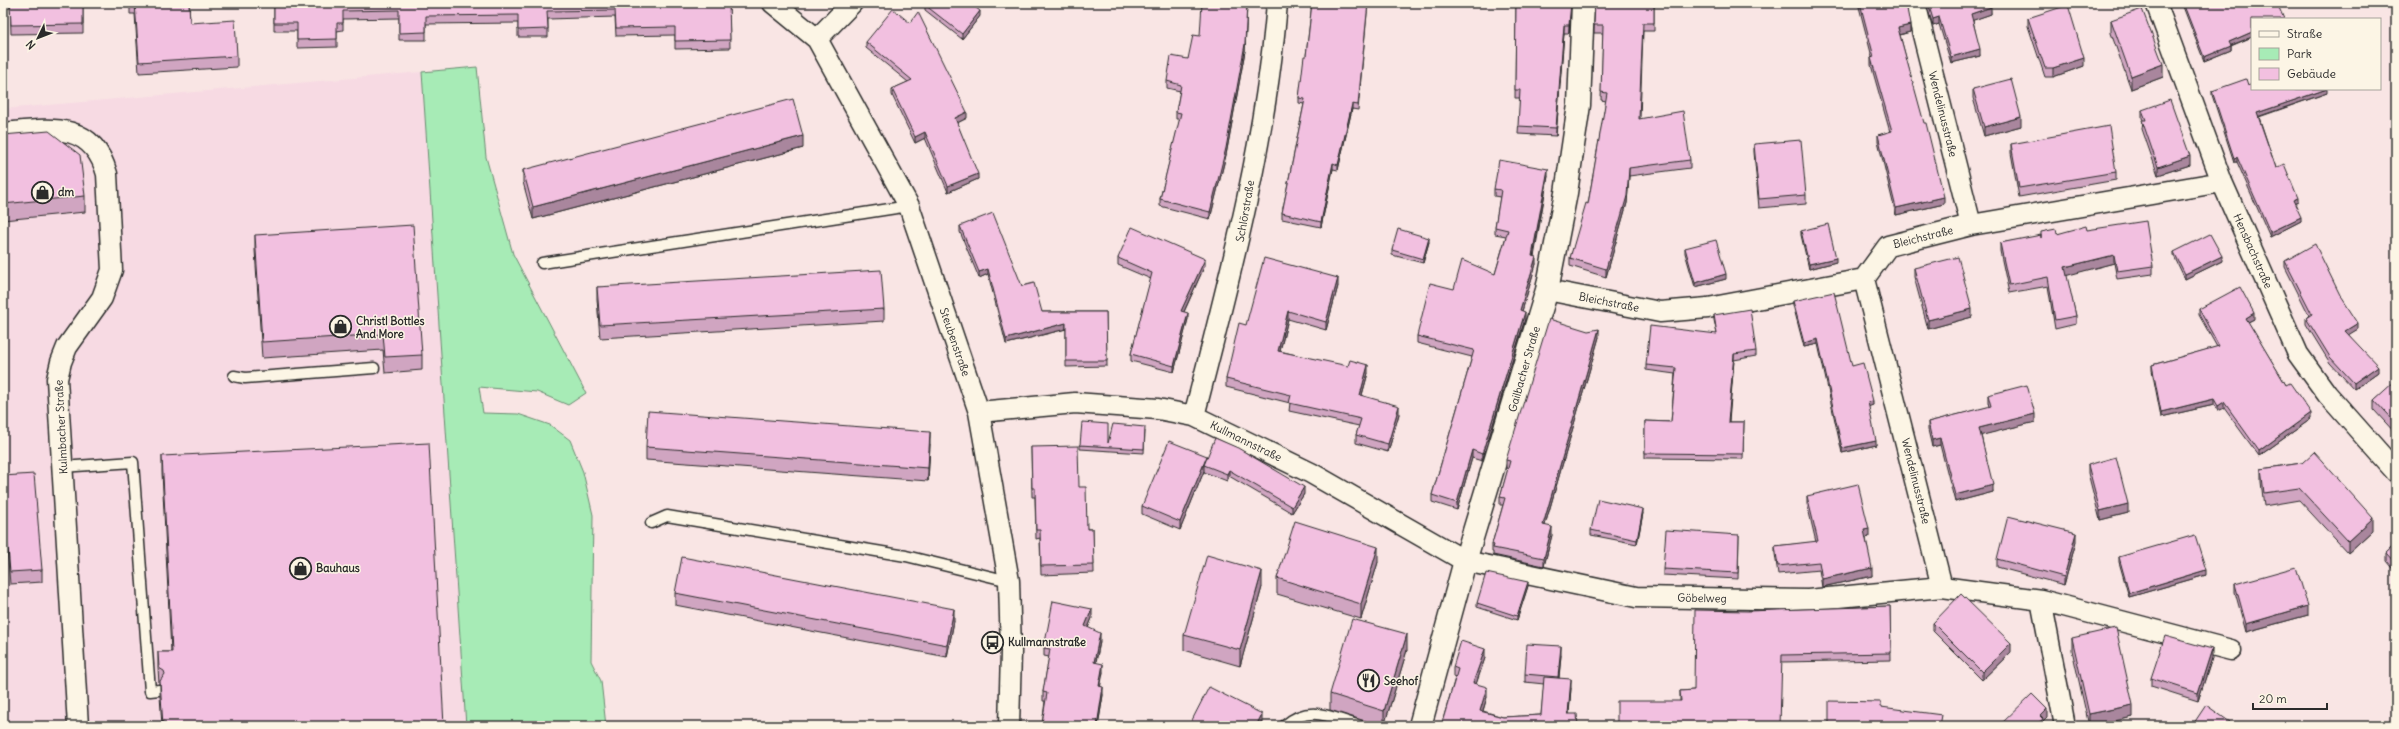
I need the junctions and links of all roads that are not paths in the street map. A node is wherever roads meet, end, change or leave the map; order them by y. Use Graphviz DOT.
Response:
graph roads {
  1 [pos="773,3"];
  2 [pos="852,3"];
  3 [pos="1277,3"];
  4 [pos="1583,3"];
  5 [pos="1915,3"];
  6 [pos="2156,3"];
  7 [pos="817,39"];
  8 [pos="3,133"];
  9 [pos="2222,182"];
  10 [pos="909,206"];
  11 [pos="1970,225"];
  12 [pos="542,263"];
  13 [pos="1864,279"];
  14 [pos="1547,290"];
  15 [pos="374,368"];
  16 [pos="234,376"];
  17 [pos="979,412"];
  18 [pos="1194,416"];
  19 [pos="62,467"];
  20 [pos="2396,472"];
  21 [pos="651,523"];
  22 [pos="1465,561"];
  23 [pos="1009,581"];
  24 [pos="1942,587"];
  25 [pos="2041,600"];
  26 [pos="2231,650"];
  27 [pos="160,690"];
  28 [pos="78,726"];
  29 [pos="1009,726"];
  30 [pos="1284,726"];
  31 [pos="1362,726"];
  32 [pos="1420,726"];
  33 [pos="2065,726"];
  1 -- 7 [label="street, Steubenstraße"];
  2 -- 7 [label="street"];
  3 -- 18 [label="street, Schlörstraße"];
  4 -- 14 [label="street, Gailbacher Straße"];
  5 -- 11 [label="street, Wendelinusstraße"];
  6 -- 9 [label="street, Hensbachstraße"];
  7 -- 10 [label="street, Steubenstraße"];
  8 -- 19 [label="street, Kulmbacher Straße"];
  9 -- 11 [label="street, Bleichstraße"];
  9 -- 20 [label="street, Hensbachstraße"];
  10 -- 12 [label="lane"];
  10 -- 17 [label="street, Steubenstraße"];
  11 -- 13 [label="street, Bleichstraße"];
  13 -- 14 [label="street, Bleichstraße"];
  13 -- 24 [label="street, Wendelinusstraße"];
  14 -- 22 [label="street, Gailbacher Straße"];
  15 -- 16 [label="lane"];
  17 -- 18 [label="street, Kullmannstraße"];
  17 -- 23 [label="street, Steubenstraße"];
  18 -- 22 [label="street, Kullmannstraße"];
  19 -- 27 [label="lane"];
  19 -- 28 [label="street, Kulmbacher Straße"];
  21 -- 23 [label="lane"];
  22 -- 24 [label="street, Göbelweg"];
  22 -- 32 [label="street, Gailbacher Straße"];
  23 -- 29 [label="street, Steubenstraße"];
  24 -- 25 [label="street"];
  25 -- 26 [label="street"];
  25 -- 33 [label="street"];
  30 -- 31 [label="lane"];
}
